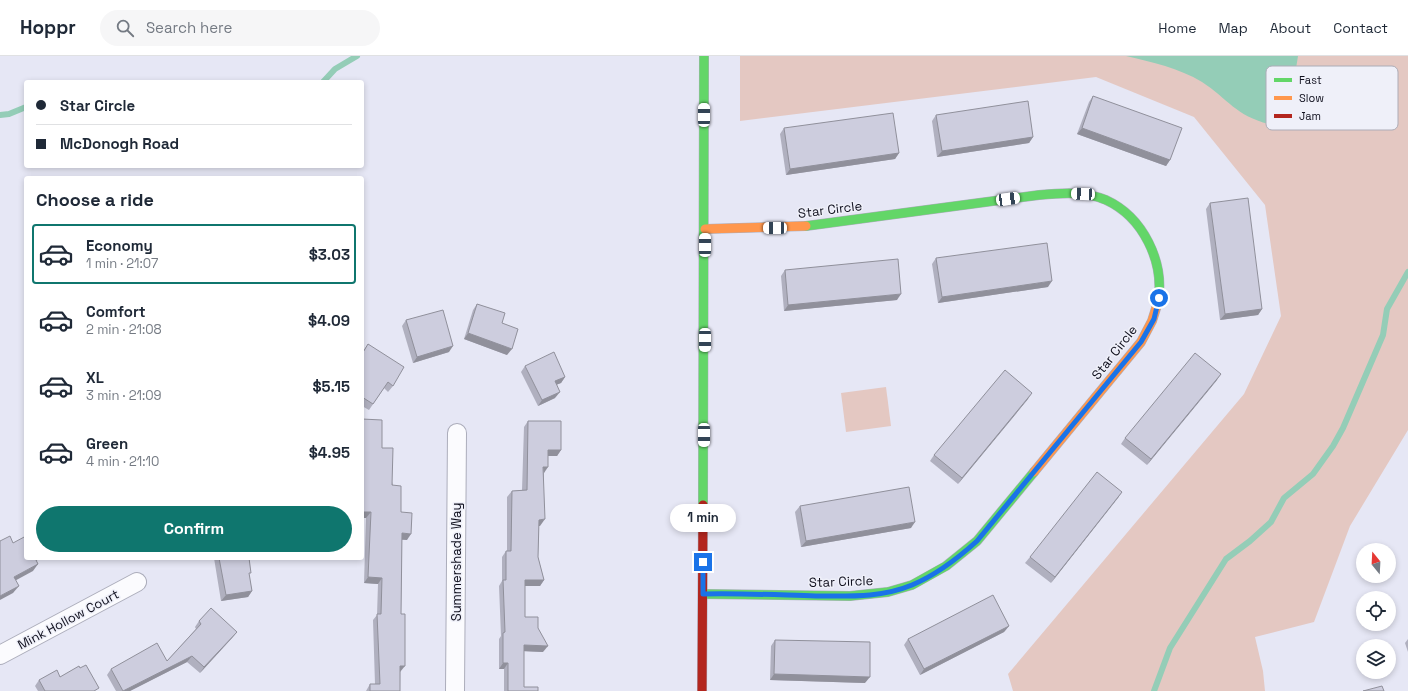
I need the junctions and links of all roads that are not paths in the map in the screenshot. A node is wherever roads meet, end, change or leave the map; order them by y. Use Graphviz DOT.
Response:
graph roads {
  1 [pos="704,56"];
  2 [pos="705,229"];
  3 [pos="457,433"];
  4 [pos="137,582"];
  5 [pos="703,594"];
  6 [pos="0,655"];
  7 [pos="455,691"];
  8 [pos="702,691"];
  1 -- 2 [label="street"];
  2 -- 5 [label="street"];
  2 -- 5 [label="street, Star Circle"];
  3 -- 7 [label="street, Summershade Way"];
  4 -- 6 [label="street, Mink Hollow Court"];
  5 -- 8 [label="street"];
}
